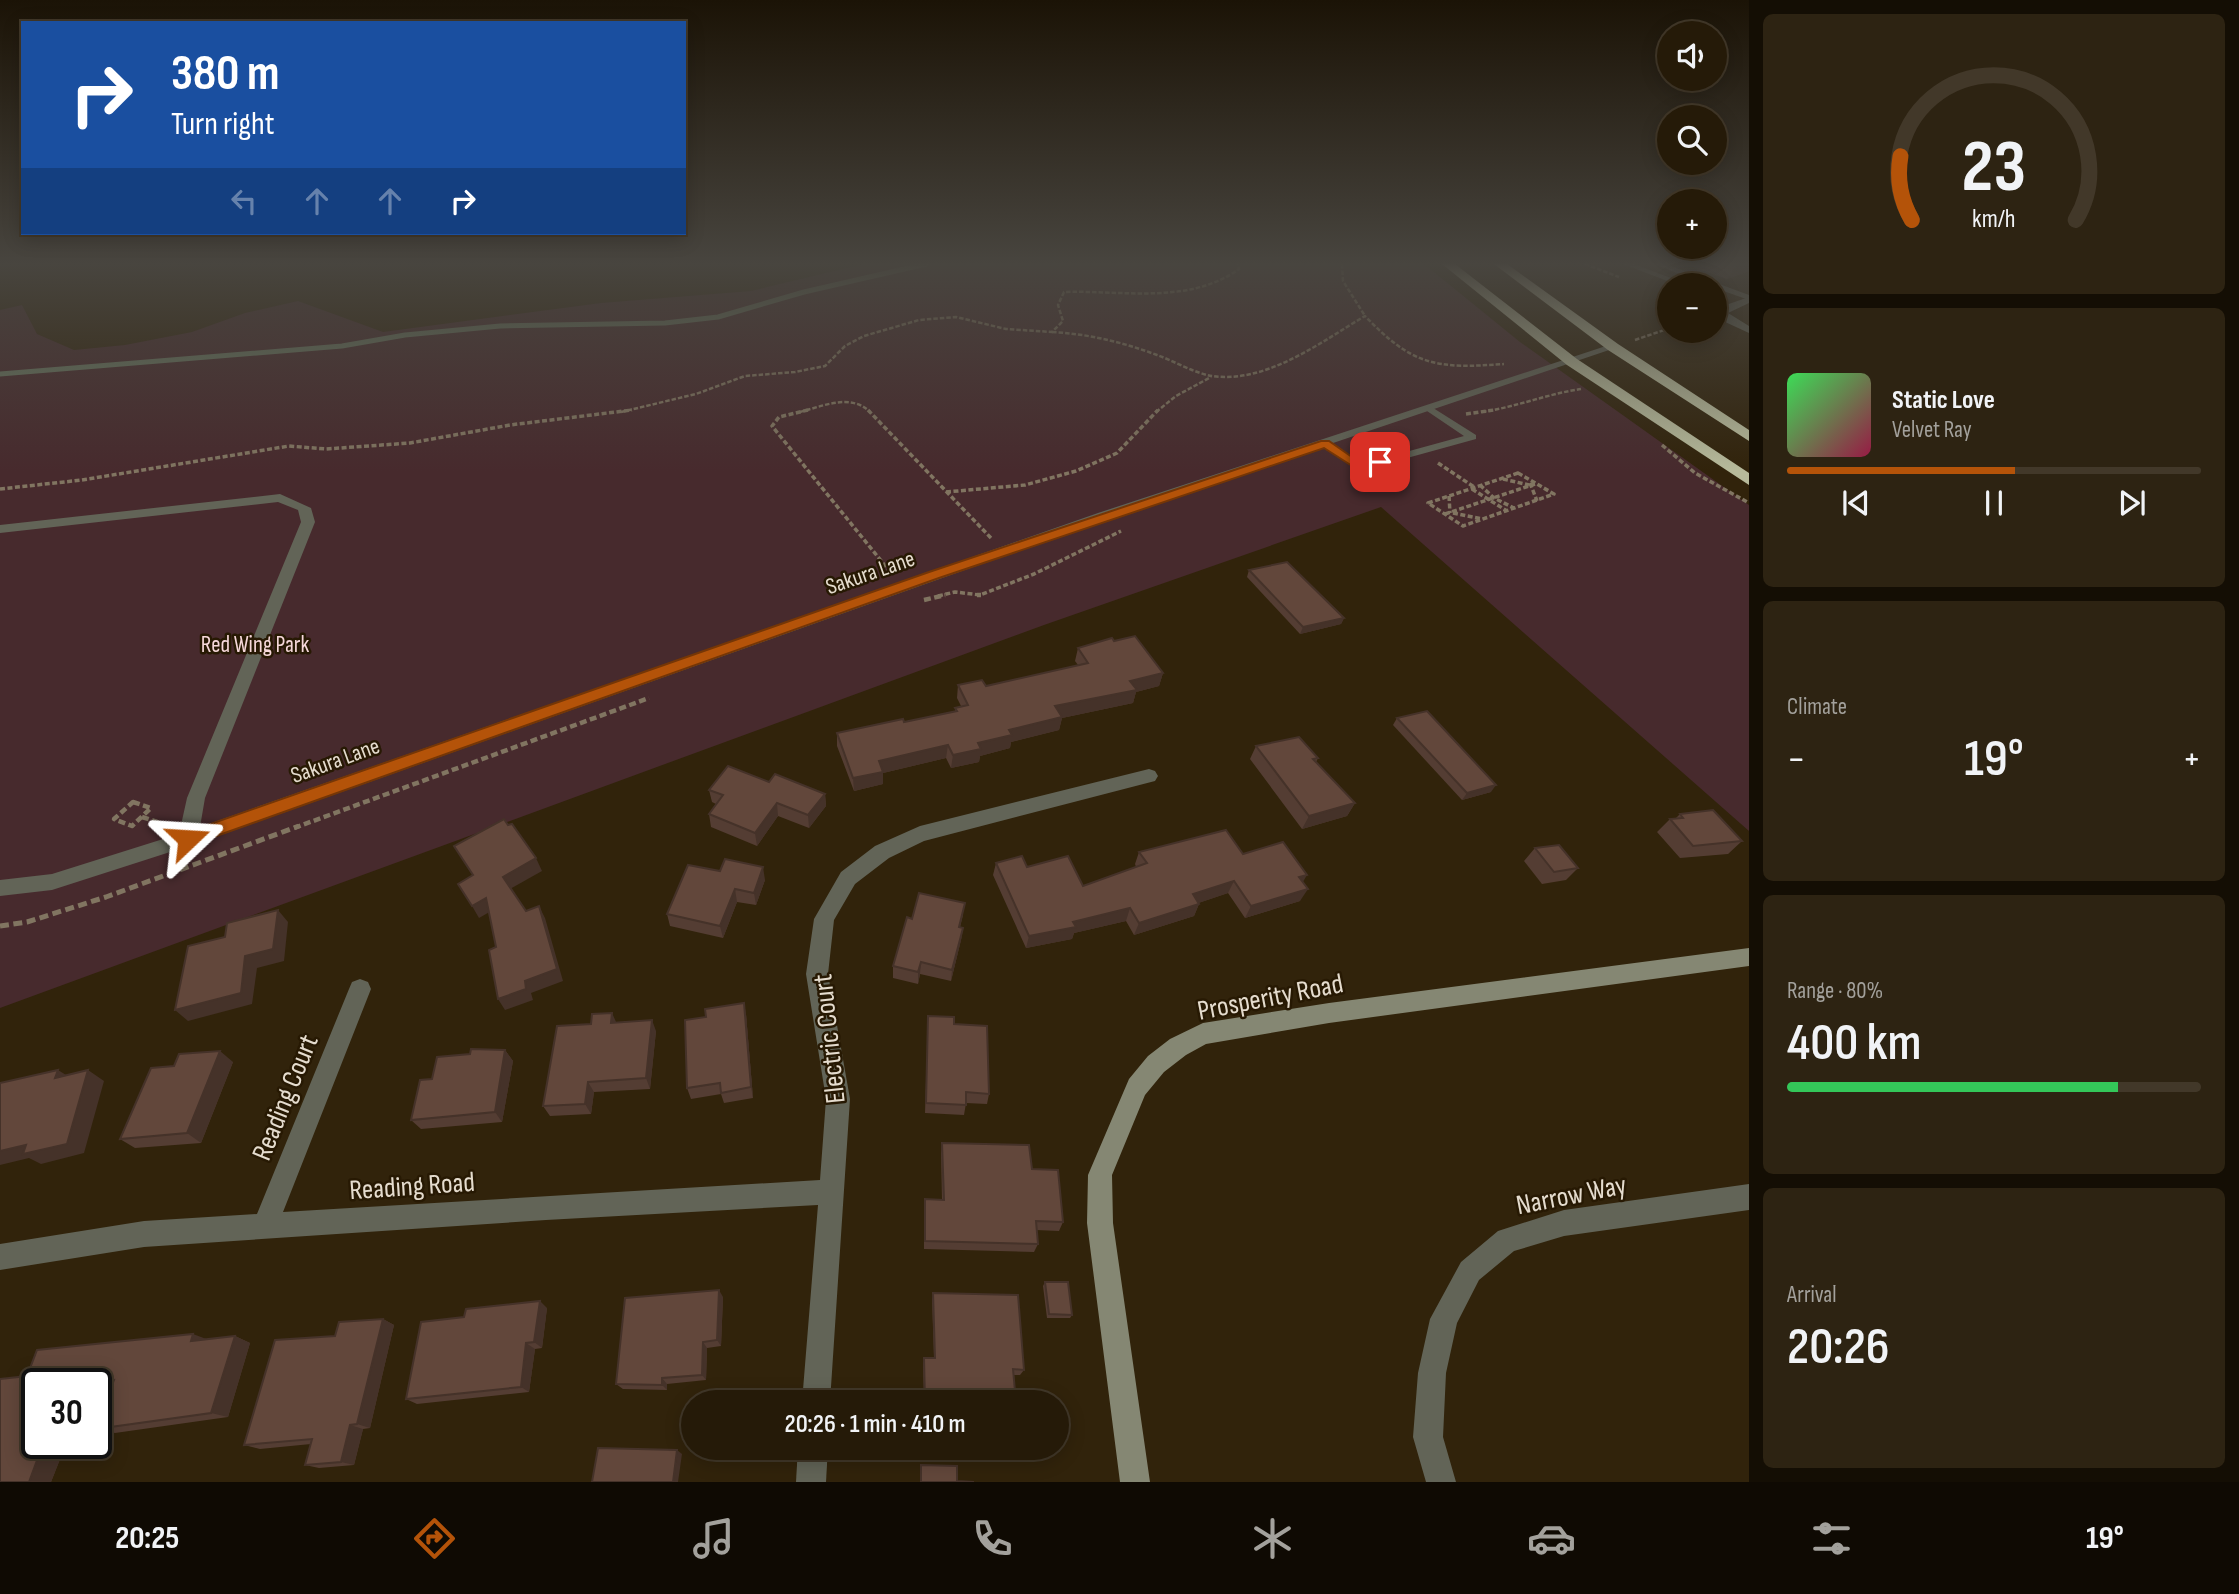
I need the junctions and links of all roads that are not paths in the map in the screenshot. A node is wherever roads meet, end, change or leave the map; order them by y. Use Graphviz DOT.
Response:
graph roads {
  1 [pos="1527,333"];
  2 [pos="1602,333"];
  3 [pos="1619,345"];
  4 [pos="1564,365"];
  5 [pos="1436,414"];
  6 [pos="1749,437"];
  7 [pos="1325,444"];
  8 [pos="1749,480"];
  9 [pos="0,530"];
  10 [pos="1149,776"];
  11 [pos="188,839"];
  12 [pos="0,888"];
  13 [pos="1749,957"];
  14 [pos="360,989"];
  15 [pos="830,1192"];
  16 [pos="1749,1196"];
  17 [pos="264,1228"];
  18 [pos="0,1257"];
  19 [pos="817,1390"];
  20 [pos="812,1460"];
  21 [pos="811,1482"];
  22 [pos="1135,1482"];
  23 [pos="1441,1482"];
  1 -- 4 [label="highway"];
  2 -- 3 [label="highway"];
  3 -- 4 [label="street, Sakura Lane"];
  3 -- 6 [label="highway"];
  4 -- 5 [label="street, Sakura Lane"];
  4 -- 8 [label="highway"];
  5 -- 7 [label="street, Sakura Lane"];
  5 -- 7 [label="lane"];
  7 -- 11 [label="street, Sakura Lane"];
  9 -- 11 [label="street"];
  10 -- 15 [label="street, Electric Court"];
  11 -- 12 [label="street, Sakura Lane"];
  13 -- 22 [label="street, Prosperity Road"];
  14 -- 17 [label="street, Reading Court"];
  15 -- 17 [label="street, Reading Road"];
  15 -- 19 [label="street, Electric Court"];
  16 -- 23 [label="street, Narrow Way"];
  17 -- 18 [label="street, Reading Road"];
  20 -- 21 [label="street"];
}
